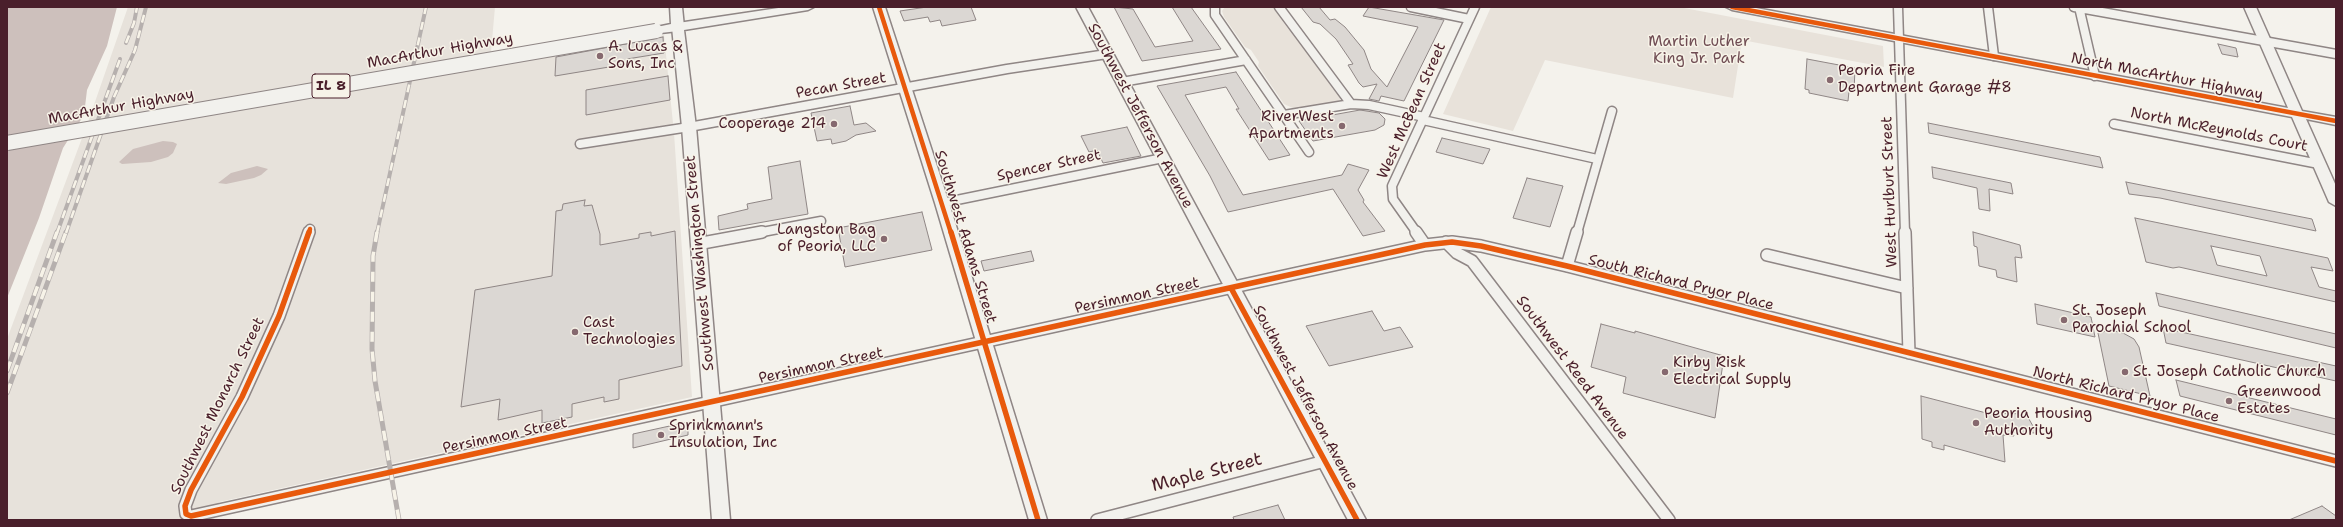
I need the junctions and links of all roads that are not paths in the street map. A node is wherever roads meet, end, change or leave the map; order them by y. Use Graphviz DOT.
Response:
graph roads {
  1 [pos="676,7"];
  2 [pos="808,7"];
  3 [pos="880,7"];
  4 [pos="1082,7"];
  5 [pos="1215,7"];
  6 [pos="1278,7"];
  7 [pos="1410,7"];
  8 [pos="1474,7"];
  9 [pos="1732,7"];
  10 [pos="1898,7"];
  11 [pos="1988,7"];
  12 [pos="2078,7"];
  13 [pos="2250,7"];
  14 [pos="1469,19"];
  15 [pos="678,28"];
  16 [pos="1899,38"];
  17 [pos="2265,41"];
  18 [pos="1107,54"];
  19 [pos="2336,54"];
  20 [pos="1994,56"];
  21 [pos="1243,57"];
  22 [pos="2095,76"];
  23 [pos="1120,78"];
  24 [pos="906,88"];
  25 [pos="1351,104"];
  26 [pos="1612,111"];
  27 [pos="2298,114"];
  28 [pos="1284,115"];
  29 [pos="1423,119"];
  30 [pos="2336,121"];
  31 [pos="2114,124"];
  32 [pos="689,127"];
  33 [pos="7,143"];
  34 [pos="580,144"];
  35 [pos="1309,152"];
  36 [pos="1163,158"];
  37 [pos="1597,159"];
  38 [pos="2319,164"];
  39 [pos="2336,202"];
  40 [pos="942,203"];
  41 [pos="821,221"];
  42 [pos="310,229"];
  43 [pos="1446,242"];
  44 [pos="697,244"];
  45 [pos="1425,245"];
  46 [pos="1767,255"];
  47 [pos="1567,266"];
  48 [pos="1231,288"];
  49 [pos="1907,288"];
  50 [pos="985,343"];
  51 [pos="1909,353"];
  52 [pos="712,402"];
  53 [pos="1326,461"];
  54 [pos="2336,461"];
  55 [pos="201,513"];
  56 [pos="721,520"];
  57 [pos="1038,520"];
  58 [pos="1097,520"];
  59 [pos="1357,520"];
  60 [pos="1669,520"];
  1 -- 15 [label="main road, Southwest Washington Street"];
  2 -- 15 [label="main road, MacArthur Highway / IL 8"];
  3 -- 24 [label="main road, Southwest Adams Street"];
  4 -- 18 [label="main road, Southwest Jefferson Avenue"];
  5 -- 21 [label="street"];
  6 -- 25 [label="street"];
  7 -- 14 [label="street"];
  8 -- 14 [label="street, West McBean Street"];
  9 -- 16 [label="main road, North MacArthur Highway"];
  10 -- 16 [label="street, West Hurlburt Street"];
  11 -- 20 [label="street"];
  12 -- 17 [label="street"];
  12 -- 22 [label="street"];
  13 -- 17 [label="main road"];
  14 -- 29 [label="street, West McBean Street"];
  15 -- 32 [label="main road, Southwest Washington Street"];
  15 -- 33 [label="main road, MacArthur Highway / IL 8, bridge"];
  16 -- 20 [label="main road, North MacArthur Highway"];
  16 -- 49 [label="street, West Hurlburt Street"];
  17 -- 19 [label="street"];
  17 -- 27 [label="main road"];
  18 -- 23 [label="main road, Southwest Jefferson Avenue"];
  18 -- 24 [label="street, Pecan Street"];
  20 -- 22 [label="main road, North MacArthur Highway"];
  21 -- 23 [label="street"];
  21 -- 28 [label="street"];
  22 -- 27 [label="main road, North MacArthur Highway"];
  23 -- 36 [label="main road, Southwest Jefferson Avenue"];
  24 -- 32 [label="street, Pecan Street"];
  24 -- 40 [label="main road, Southwest Adams Street"];
  25 -- 28 [label="street"];
  25 -- 29 [label="street"];
  26 -- 37 [label="street"];
  27 -- 30 [label="main road, North MacArthur Highway"];
  27 -- 38 [label="main road"];
  28 -- 35 [label="street"];
  29 -- 37 [label="street"];
  29 -- 45 [label="street, West McBean Street"];
  31 -- 38 [label="street, North McReynolds Court"];
  32 -- 34 [label="street, Pecan Street"];
  32 -- 44 [label="main road, Southwest Washington Street"];
  36 -- 40 [label="street, Spencer Street"];
  36 -- 48 [label="main road, Southwest Jefferson Avenue"];
  37 -- 47 [label="street"];
  38 -- 39 [label="main road"];
  40 -- 50 [label="main road, Southwest Adams Street"];
  41 -- 44 [label="street"];
  42 -- 55 [label="street, Southwest Monarch Street"];
  43 -- 45 [label="street, Persimmon Street"];
  43 -- 47 [label="street, South Richard Pryor Place"];
  43 -- 60 [label="street, Southwest Reed Avenue"];
  44 -- 52 [label="main road, Southwest Washington Street"];
  45 -- 48 [label="street, Persimmon Street"];
  46 -- 49 [label="street"];
  47 -- 51 [label="street, South Richard Pryor Place"];
  48 -- 50 [label="street, Persimmon Street"];
  48 -- 53 [label="main road, Southwest Jefferson Avenue"];
  49 -- 51 [label="street, West Hurlburt Street"];
  50 -- 52 [label="street, Persimmon Street"];
  50 -- 57 [label="main road, Southwest Adams Street"];
  51 -- 54 [label="street, North Richard Pryor Place"];
  52 -- 55 [label="street, Persimmon Street"];
  52 -- 56 [label="main road, Southwest Washington Street"];
  53 -- 58 [label="street, Maple Street"];
  53 -- 59 [label="main road, Southwest Jefferson Avenue"];
}
